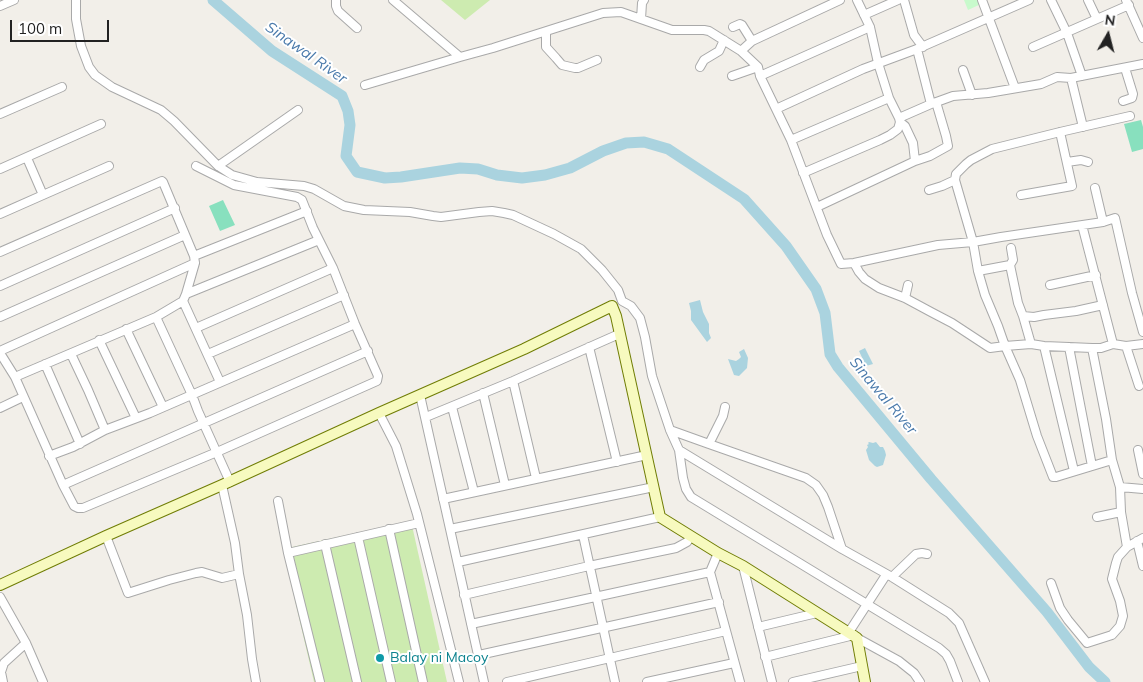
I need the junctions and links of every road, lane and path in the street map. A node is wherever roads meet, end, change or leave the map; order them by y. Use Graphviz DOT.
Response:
graph roads {
  1 [pos="14,0"];
  2 [pos="76,0"];
  3 [pos="336,0"];
  4 [pos="393,0"];
  5 [pos="644,0"];
  6 [pos="840,0"];
  7 [pos="857,0"];
  8 [pos="898,0"];
  9 [pos="904,0"];
  10 [pos="982,0"];
  11 [pos="1028,0"];
  12 [pos="1051,0"];
  13 [pos="1088,0"];
  14 [pos="1127,3"];
  15 [pos="0,6"];
  16 [pos="864,15"];
  17 [pos="988,17"];
  18 [pos="641,19"];
  19 [pos="1097,19"];
  20 [pos="734,27"];
  21 [pos="870,27"];
  22 [pos="357,28"];
  23 [pos="546,32"];
  24 [pos="1067,33"];
  25 [pos="1143,38"];
  26 [pos="724,40"];
  27 [pos="752,41"];
  28 [pos="1034,47"];
  29 [pos="920,48"];
  30 [pos="741,52"];
  31 [pos="460,57"];
  32 [pos="597,60"];
  33 [pos="878,63"];
  34 [pos="1143,64"];
  35 [pos="758,66"];
  36 [pos="700,67"];
  37 [pos="1126,68"];
  38 [pos="963,70"];
  39 [pos="732,76"];
  40 [pos="760,76"];
  41 [pos="1082,76"];
  42 [pos="1072,78"];
  43 [pos="365,85"];
  44 [pos="62,87"];
  45 [pos="1016,88"];
  46 [pos="972,95"];
  47 [pos="888,98"];
  48 [pos="1124,101"];
  49 [pos="934,103"];
  50 [pos="776,109"];
  51 [pos="298,110"];
  52 [pos="0,114"];
  53 [pos="1130,116"];
  54 [pos="900,120"];
  55 [pos="102,124"];
  56 [pos="1083,127"];
  57 [pos="1060,132"];
  58 [pos="791,140"];
  59 [pos="27,158"];
  60 [pos="915,162"];
  61 [pos="1067,162"];
  62 [pos="1088,162"];
  63 [pos="109,166"];
  64 [pos="196,166"];
  65 [pos="218,166"];
  66 [pos="0,170"];
  67 [pos="802,173"];
  68 [pos="955,180"];
  69 [pos="1095,188"];
  70 [pos="929,190"];
  71 [pos="43,195"];
  72 [pos="1021,195"];
  73 [pos="817,207"];
  74 [pos="174,208"];
  75 [pos="307,211"];
  76 [pos="0,214"];
  77 [pos="1103,222"];
  78 [pos="1082,226"];
  79 [pos="185,235"];
  80 [pos="319,240"];
  81 [pos="973,242"];
  82 [pos="1010,248"];
  83 [pos="0,252"];
  84 [pos="194,259"];
  85 [pos="854,264"];
  86 [pos="1010,265"];
  87 [pos="333,268"];
  88 [pos="978,272"];
  89 [pos="1096,276"];
  90 [pos="908,285"];
  91 [pos="1050,285"];
  92 [pos="0,286"];
  93 [pos="344,295"];
  94 [pos="185,298"];
  95 [pos="905,298"];
  96 [pos="622,301"];
  97 [pos="1103,305"];
  98 [pos="612,306"];
  99 [pos="1023,316"];
  100 [pos="0,317"];
  101 [pos="156,317"];
  102 [pos="354,324"];
  103 [pos="196,328"];
  104 [pos="126,329"];
  105 [pos="1143,332"];
  106 [pos="619,334"];
  107 [pos="99,340"];
  108 [pos="1031,344"];
  109 [pos="1113,344"];
  110 [pos="1143,344"];
  111 [pos="1005,346"];
  112 [pos="1044,346"];
  113 [pos="1126,346"];
  114 [pos="589,347"];
  115 [pos="1069,347"];
  116 [pos="1092,348"];
  117 [pos="368,351"];
  118 [pos="0,352"];
  119 [pos="71,354"];
  120 [pos="208,354"];
  121 [pos="46,364"];
  122 [pos="9,369"];
  123 [pos="0,373"];
  124 [pos="15,377"];
  125 [pos="513,381"];
  126 [pos="220,382"];
  127 [pos="1139,386"];
  128 [pos="483,393"];
  129 [pos="192,395"];
  130 [pos="420,395"];
  131 [pos="23,397"];
  132 [pos="163,407"];
  133 [pos="452,407"];
  134 [pos="725,407"];
  135 [pos="0,408"];
  136 [pos="379,413"];
  137 [pos="426,417"];
  138 [pos="136,418"];
  139 [pos="204,424"];
  140 [pos="105,430"];
  141 [pos="670,430"];
  142 [pos="80,444"];
  143 [pos="709,444"];
  144 [pos="679,450"];
  145 [pos="1138,450"];
  146 [pos="217,452"];
  147 [pos="647,455"];
  148 [pos="49,456"];
  149 [pos="1112,460"];
  150 [pos="616,462"];
  151 [pos="1092,466"];
  152 [pos="1074,471"];
  153 [pos="1143,474"];
  154 [pos="536,478"];
  155 [pos="226,483"];
  156 [pos="62,485"];
  157 [pos="505,485"];
  158 [pos="654,487"];
  159 [pos="1120,487"];
  160 [pos="1143,489"];
  161 [pos="474,492"];
  162 [pos="443,499"];
  163 [pos="278,502"];
  164 [pos="1121,512"];
  165 [pos="660,516"];
  166 [pos="1097,517"];
  167 [pos="419,523"];
  168 [pos="389,529"];
  169 [pos="450,529"];
  170 [pos="583,535"];
  171 [pos="106,536"];
  172 [pos="691,536"];
  173 [pos="358,537"];
  174 [pos="1140,540"];
  175 [pos="325,544"];
  176 [pos="1127,547"];
  177 [pos="842,549"];
  178 [pos="288,553"];
  179 [pos="718,553"];
  180 [pos="927,554"];
  181 [pos="458,562"];
  182 [pos="589,566"];
  183 [pos="743,566"];
  184 [pos="1143,566"];
  185 [pos="710,572"];
  186 [pos="240,574"];
  187 [pos="889,576"];
  188 [pos="1050,583"];
  189 [pos="0,585"];
  190 [pos="464,595"];
  191 [pos="596,596"];
  192 [pos="0,597"];
  193 [pos="718,602"];
  194 [pos="866,604"];
  195 [pos="817,613"];
  196 [pos="472,624"];
  197 [pos="603,627"];
  198 [pos="758,627"];
  199 [pos="726,631"];
  200 [pos="853,635"];
  201 [pos="26,643"];
  202 [pos="478,655"];
  203 [pos="765,657"];
  204 [pos="610,659"];
  205 [pos="734,663"];
  206 [pos="862,666"];
  207 [pos="3,682"];
  208 [pos="42,682"];
  209 [pos="256,682"];
  210 [pos="320,682"];
  211 [pos="357,682"];
  212 [pos="391,682"];
  213 [pos="423,682"];
  214 [pos="459,682"];
  215 [pos="484,682"];
  216 [pos="507,682"];
  217 [pos="615,682"];
  218 [pos="647,682"];
  219 [pos="740,682"];
  220 [pos="772,682"];
  221 [pos="793,682"];
  222 [pos="865,682"];
  223 [pos="920,682"];
  224 [pos="958,682"];
  225 [pos="985,682"];
  1 -- 15 [label="street"];
  2 -- 65 [label="street"];
  3 -- 22 [label="street"];
  4 -- 31 [label="street"];
  5 -- 18 [label="street"];
  6 -- 27 [label="street"];
  7 -- 16 [label="street"];
  8 -- 16 [label="street"];
  9 -- 29 [label="street"];
  10 -- 17 [label="street"];
  11 -- 17 [label="street"];
  12 -- 24 [label="street"];
  13 -- 19 [label="street"];
  14 -- 19 [label="street"];
  14 -- 25 [label="street"];
  16 -- 21 [label="street"];
  17 -- 29 [label="street"];
  17 -- 45 [label="street"];
  18 -- 23 [label="street"];
  18 -- 26 [label="street"];
  19 -- 24 [label="street"];
  20 -- 27 [label="street"];
  21 -- 33 [label="street"];
  21 -- 40 [label="street"];
  23 -- 31 [label="street"];
  23 -- 32 [label="street"];
  24 -- 28 [label="street"];
  24 -- 41 [label="street"];
  26 -- 30 [label="street"];
  26 -- 36 [label="street"];
  27 -- 30 [label="street"];
  29 -- 33 [label="street"];
  29 -- 49 [label="street"];
  30 -- 35 [label="street"];
  31 -- 43 [label="street"];
  33 -- 47 [label="street"];
  33 -- 50 [label="street"];
  34 -- 37 [label="street"];
  35 -- 39 [label="street"];
  35 -- 40 [label="street"];
  37 -- 41 [label="street"];
  37 -- 48 [label="street"];
  38 -- 46 [label="street"];
  40 -- 50 [label="street"];
  41 -- 42 [label="street"];
  42 -- 45 [label="street"];
  42 -- 56 [label="street"];
  44 -- 52 [label="street"];
  45 -- 46 [label="street"];
  46 -- 49 [label="street"];
  47 -- 54 [label="street"];
  47 -- 58 [label="street"];
  49 -- 54 [label="street"];
  49 -- 60 [label="street"];
  50 -- 58 [label="street"];
  51 -- 65 [label="street"];
  53 -- 56 [label="street"];
  54 -- 60 [label="street"];
  54 -- 67 [label="street"];
  55 -- 59 [label="street"];
  56 -- 57 [label="street"];
  57 -- 61 [label="street"];
  57 -- 68 [label="street"];
  58 -- 67 [label="street"];
  59 -- 66 [label="street"];
  59 -- 71 [label="street"];
  60 -- 73 [label="street"];
  61 -- 62 [label="street"];
  61 -- 72 [label="street"];
  63 -- 71 [label="street"];
  64 -- 75 [label="street"];
  65 -- 96 [label="street"];
  67 -- 73 [label="street"];
  68 -- 70 [label="street"];
  68 -- 81 [label="street"];
  69 -- 77 [label="street"];
  71 -- 76 [label="street"];
  73 -- 85 [label="street"];
  74 -- 79 [label="street"];
  74 -- 83 [label="street"];
  74 -- 92 [label="street"];
  75 -- 80 [label="street"];
  75 -- 84 [label="street"];
  77 -- 78 [label="street"];
  77 -- 105 [label="street"];
  78 -- 81 [label="street"];
  78 -- 89 [label="street"];
  79 -- 84 [label="street"];
  79 -- 100 [label="street"];
  80 -- 87 [label="street"];
  80 -- 94 [label="street"];
  81 -- 85 [label="street"];
  81 -- 88 [label="street"];
  82 -- 86 [label="street"];
  84 -- 94 [label="street"];
  84 -- 118 [label="street"];
  85 -- 95 [label="street"];
  86 -- 88 [label="street"];
  86 -- 99 [label="street"];
  87 -- 93 [label="street"];
  87 -- 103 [label="street"];
  88 -- 111 [label="street"];
  89 -- 91 [label="street"];
  89 -- 97 [label="street"];
  90 -- 95 [label="street"];
  93 -- 102 [label="street"];
  93 -- 120 [label="street"];
  94 -- 101 [label="street"];
  94 -- 103 [label="street"];
  95 -- 111 [label="street"];
  96 -- 98 [label="street"];
  96 -- 141 [label="street"];
  97 -- 99 [label="street"];
  97 -- 109 [label="street"];
  98 -- 106 [label="street"];
  98 -- 130 [label="street"];
  99 -- 108 [label="street"];
  101 -- 104 [label="street"];
  101 -- 129 [label="street"];
  102 -- 117 [label="street"];
  102 -- 126 [label="street"];
  103 -- 120 [label="street"];
  104 -- 107 [label="street"];
  104 -- 132 [label="street"];
  106 -- 114 [label="street"];
  106 -- 147 [label="street"];
  107 -- 119 [label="street"];
  107 -- 138 [label="street"];
  108 -- 111 [label="street"];
  108 -- 112 [label="street"];
  109 -- 113 [label="street"];
  109 -- 116 [label="street"];
  110 -- 113 [label="street"];
  111 -- 152 [label="street"];
  112 -- 115 [label="street"];
  112 -- 152 [label="street"];
  113 -- 127 [label="street"];
  114 -- 125 [label="street"];
  114 -- 150 [label="street"];
  115 -- 116 [label="street"];
  115 -- 151 [label="street"];
  116 -- 149 [label="street"];
  117 -- 139 [label="street"];
  117 -- 146 [label="street"];
  118 -- 122 [label="street"];
  119 -- 121 [label="street"];
  119 -- 140 [label="street"];
  120 -- 126 [label="street"];
  121 -- 124 [label="street"];
  121 -- 142 [label="street"];
  122 -- 123 [label="street"];
  122 -- 124 [label="street"];
  124 -- 131 [label="street"];
  125 -- 128 [label="street"];
  125 -- 154 [label="street"];
  126 -- 129 [label="street"];
  128 -- 133 [label="street"];
  128 -- 157 [label="street"];
  129 -- 132 [label="street"];
  129 -- 139 [label="street"];
  130 -- 136 [label="street"];
  130 -- 137 [label="street"];
  131 -- 135 [label="street"];
  131 -- 148 [label="street"];
  132 -- 138 [label="street"];
  133 -- 137 [label="street"];
  133 -- 161 [label="street"];
  134 -- 143 [label="street"];
  136 -- 155 [label="street"];
  136 -- 167 [label="street"];
  137 -- 162 [label="street"];
  138 -- 140 [label="street"];
  139 -- 146 [label="street"];
  139 -- 156 [label="street"];
  140 -- 142 [label="street"];
  141 -- 143 [label="street"];
  141 -- 144 [label="street"];
  142 -- 148 [label="street"];
  143 -- 177 [label="street"];
  144 -- 177 [label="street"];
  144 -- 194 [label="street"];
  145 -- 153 [label="street"];
  146 -- 155 [label="street"];
  146 -- 156 [label="street"];
  147 -- 150 [label="street"];
  147 -- 158 [label="street"];
  148 -- 156 [label="street"];
  149 -- 151 [label="street"];
  149 -- 159 [label="street"];
  150 -- 154 [label="street"];
  151 -- 152 [label="street"];
  154 -- 157 [label="street"];
  155 -- 171 [label="street"];
  155 -- 186 [label="street"];
  157 -- 161 [label="street"];
  158 -- 165 [label="street"];
  158 -- 169 [label="street"];
  159 -- 160 [label="street"];
  159 -- 164 [label="street"];
  161 -- 162 [label="street"];
  162 -- 169 [label="street"];
  163 -- 178 [label="street"];
  164 -- 166 [label="street"];
  164 -- 176 [label="street"];
  165 -- 170 [label="street"];
  165 -- 172 [label="street"];
  167 -- 168 [label="street"];
  167 -- 214 [label="street"];
  168 -- 173 [label="street"];
  168 -- 213 [label="street"];
  169 -- 181 [label="street"];
  170 -- 181 [label="street"];
  170 -- 182 [label="street"];
  171 -- 186 [label="street"];
  171 -- 189 [label="street"];
  172 -- 179 [label="street"];
  172 -- 182 [label="street"];
  173 -- 175 [label="street"];
  173 -- 212 [label="street"];
  174 -- 176 [label="street"];
  174 -- 184 [label="street"];
  175 -- 178 [label="street"];
  175 -- 211 [label="street"];
  176 -- 188 [label="street"];
  177 -- 187 [label="street"];
  178 -- 210 [label="street"];
  179 -- 183 [label="street"];
  179 -- 185 [label="street"];
  180 -- 187 [label="street"];
  181 -- 190 [label="street"];
  182 -- 190 [label="street"];
  182 -- 191 [label="street"];
  183 -- 195 [label="street"];
  183 -- 198 [label="street"];
  185 -- 191 [label="street"];
  185 -- 193 [label="street"];
  186 -- 209 [label="street"];
  187 -- 194 [label="street"];
  187 -- 225 [label="street"];
  190 -- 196 [label="street"];
  191 -- 196 [label="street"];
  191 -- 197 [label="street"];
  192 -- 201 [label="street"];
  193 -- 197 [label="street"];
  193 -- 199 [label="street"];
  194 -- 200 [label="street"];
  194 -- 224 [label="street"];
  195 -- 198 [label="street"];
  195 -- 200 [label="street"];
  196 -- 202 [label="street"];
  197 -- 202 [label="street"];
  197 -- 204 [label="street"];
  198 -- 203 [label="street"];
  199 -- 204 [label="street"];
  199 -- 205 [label="street"];
  200 -- 203 [label="street"];
  200 -- 206 [label="street"];
  200 -- 223 [label="street"];
  201 -- 207 [label="street"];
  201 -- 208 [label="street"];
  202 -- 215 [label="street"];
  203 -- 220 [label="street"];
  204 -- 216 [label="street"];
  204 -- 217 [label="street"];
  205 -- 218 [label="street"];
  205 -- 219 [label="street"];
  206 -- 221 [label="street"];
  206 -- 222 [label="street"];
}
